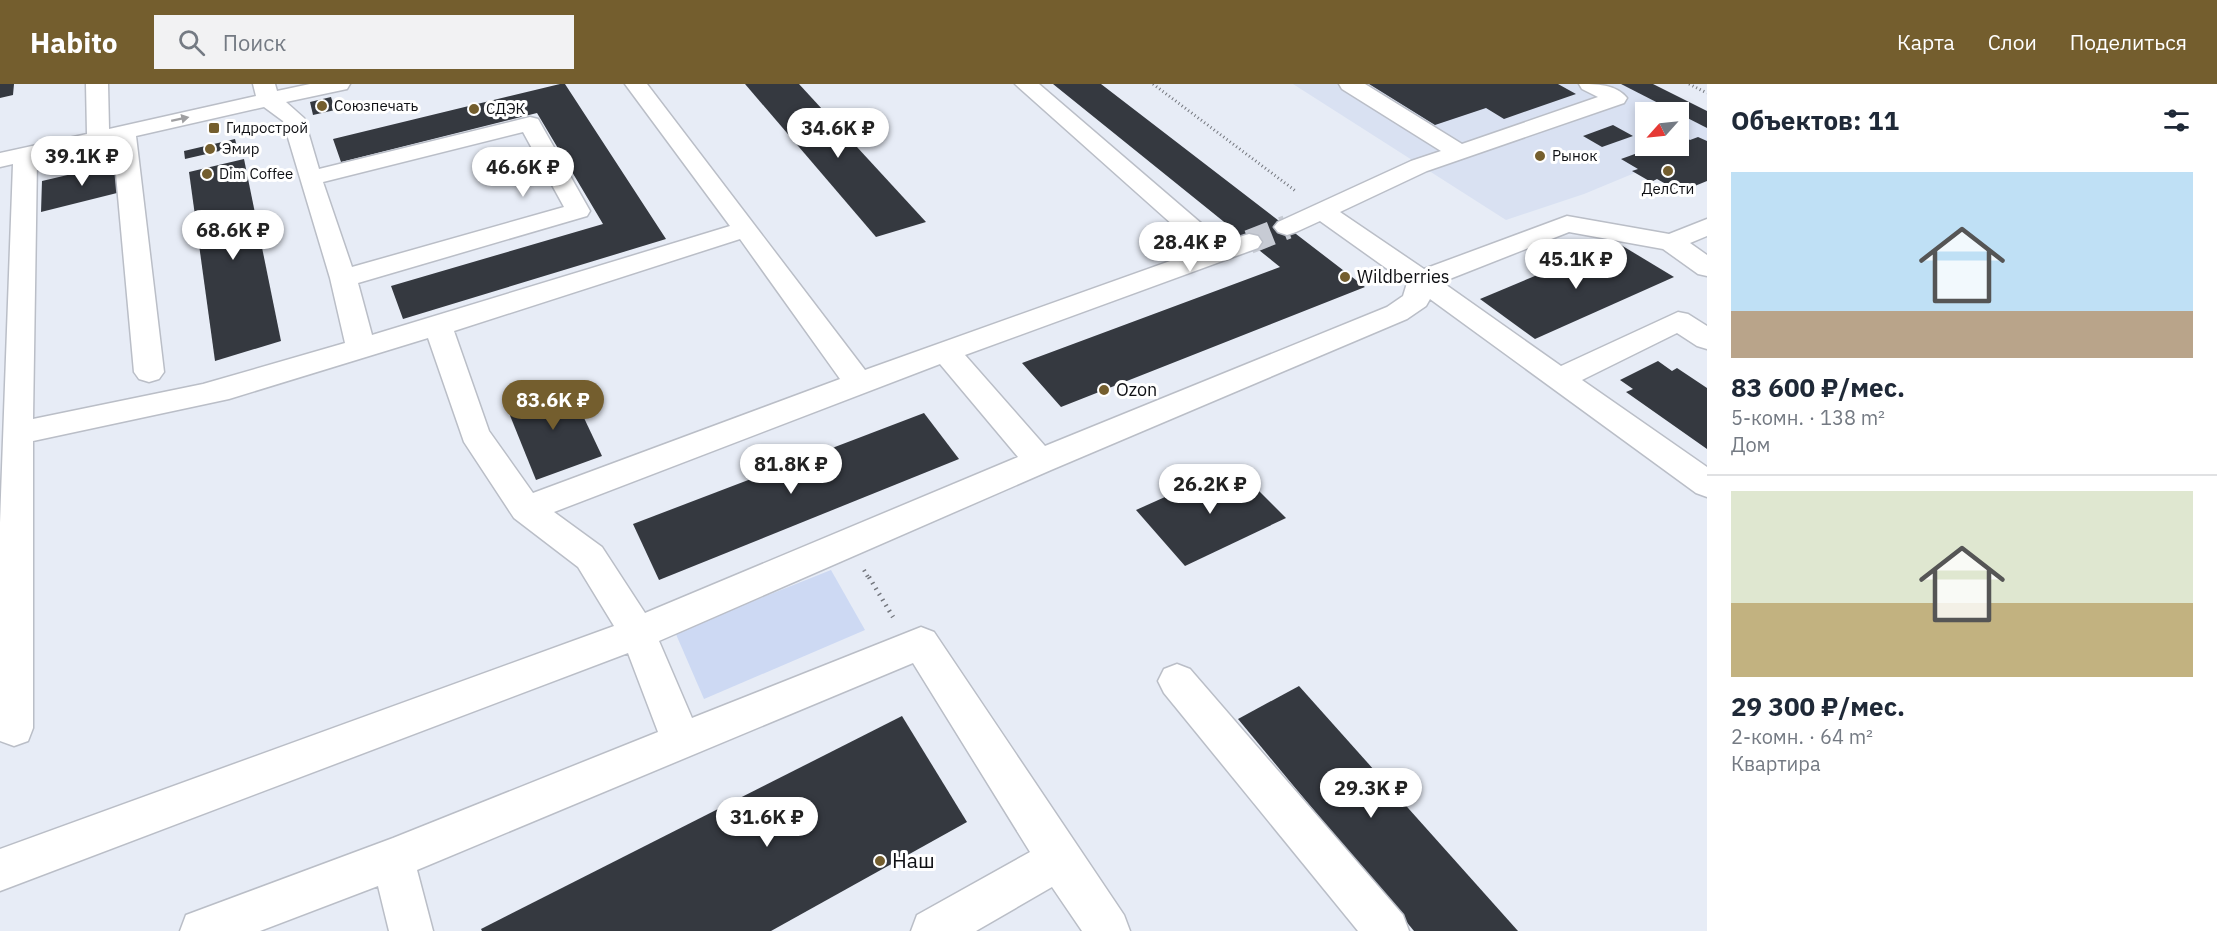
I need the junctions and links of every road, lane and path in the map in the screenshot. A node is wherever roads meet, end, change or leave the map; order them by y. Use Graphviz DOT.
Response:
graph roads {
  1 [pos="97,84"];
  2 [pos="339,84"];
  3 [pos="636,84"];
  4 [pos="1026,84"];
  5 [pos="1153,84"];
  6 [pos="1350,84"];
  7 [pos="1590,84"];
  8 [pos="1689,84"];
  9 [pos="266,92"];
  10 [pos="1707,93"];
  11 [pos="124,132"];
  12 [pos="98,138"];
  13 [pos="1459,152"];
  14 [pos="12,157"];
  15 [pos="310,178"];
  16 [pos="1322,211"];
  17 [pos="1287,227"];
  18 [pos="1707,227"];
  19 [pos="746,229"];
  20 [pos="1249,242"];
  21 [pos="1671,242"];
  22 [pos="1219,252"];
  23 [pos="1707,268"];
  24 [pos="343,278"];
  25 [pos="1421,280"];
  26 [pos="1707,308"];
  27 [pos="1678,321"];
  28 [pos="438,326"];
  29 [pos="1707,339"];
  30 [pos="361,348"];
  31 [pos="945,351"];
  32 [pos="9,354"];
  33 [pos="150,372"];
  34 [pos="1559,379"];
  35 [pos="859,383"];
  36 [pos="18,434"];
  37 [pos="1040,461"];
  38 [pos="1707,484"];
  39 [pos="526,508"];
  40 [pos="848,544"];
  41 [pos="638,633"];
  42 [pos="911,647"];
  43 [pos="1177,681"];
  44 [pos="15,728"];
  45 [pos="681,740"];
  46 [pos="1059,858"];
  47 [pos="393,859"];
  48 [pos="0,870"];
  49 [pos="202,931"];
  50 [pos="411,931"];
  51 [pos="933,931"];
  52 [pos="1108,931"];
  53 [pos="1387,931"];
  1 -- 12 [label="street"];
  2 -- 9 [label="street"];
  3 -- 19 [label="street"];
  4 -- 22 [label="street"];
  5 -- 16 [label="path"];
  6 -- 13 [label="street"];
  7 -- 13 [label="street"];
  8 -- 10 [label="path"];
  11 -- 9 [label="street, one-way"];
  9 -- 15 [label="street"];
  11 -- 12 [label="street"];
  11 -- 33 [label="street"];
  12 -- 14 [label="street"];
  13 -- 16 [label="street"];
  14 -- 32 [label="street"];
  15 -- 24 [label="street"];
  15 -- 24 [label="street"];
  16 -- 17 [label="street"];
  16 -- 25 [label="street"];
  18 -- 21 [label="street"];
  19 -- 28 [label="street"];
  19 -- 35 [label="street"];
  20 -- 22 [label="street"];
  21 -- 23 [label="street"];
  21 -- 25 [label="street"];
  22 -- 31 [label="street"];
  24 -- 30 [label="street"];
  25 -- 34 [label="street"];
  25 -- 37 [label="street"];
  26 -- 27 [label="street"];
  27 -- 29 [label="street"];
  27 -- 34 [label="street"];
  28 -- 30 [label="street"];
  28 -- 39 [label="street"];
  30 -- 36 [label="street"];
  31 -- 35 [label="street"];
  31 -- 37 [label="street"];
  32 -- 36 [label="street"];
  34 -- 38 [label="street"];
  35 -- 39 [label="street"];
  36 -- 44 [label="street"];
  37 -- 40 [label="street"];
  39 -- 41 [label="street"];
  40 -- 41 [label="street"];
  40 -- 42 [label="path"];
  41 -- 45 [label="street"];
  41 -- 48 [label="street"];
  42 -- 45 [label="street"];
  42 -- 46 [label="street"];
  43 -- 53 [label="street"];
  45 -- 47 [label="street"];
  46 -- 51 [label="street"];
  46 -- 52 [label="street"];
  47 -- 49 [label="street"];
  47 -- 50 [label="street"];
}
